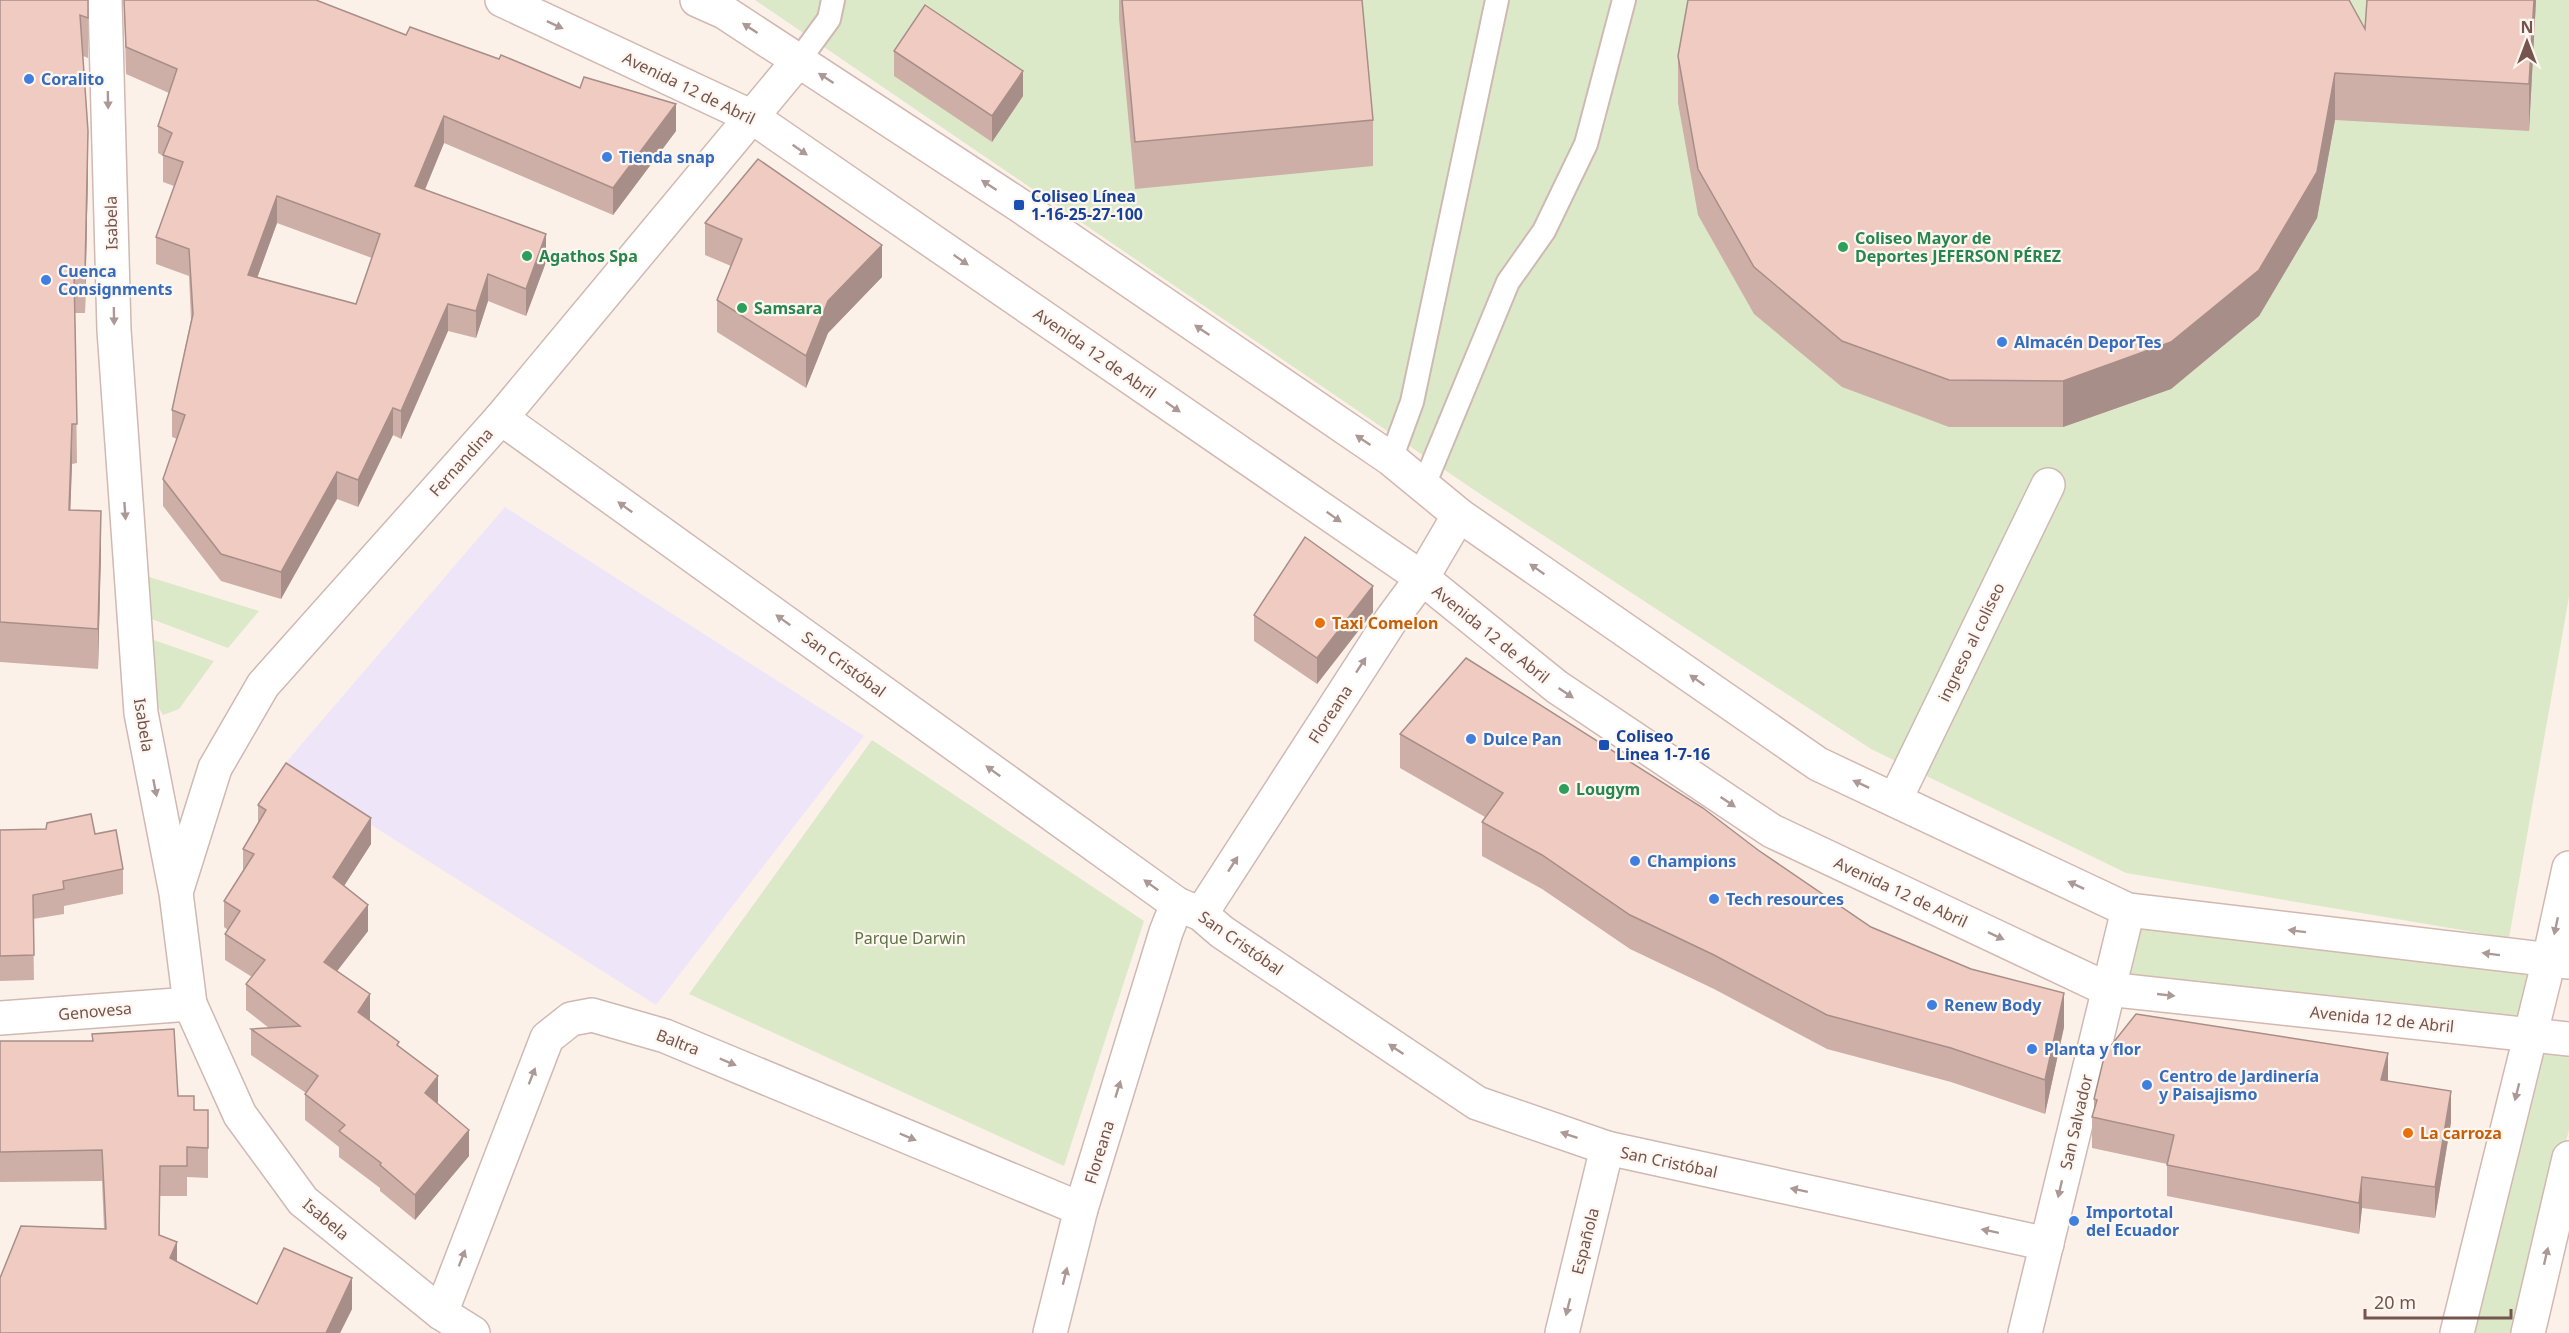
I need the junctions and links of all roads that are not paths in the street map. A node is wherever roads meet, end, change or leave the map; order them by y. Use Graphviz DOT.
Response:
graph roads {
  1 [pos="105,0"];
  2 [pos="502,0"];
  3 [pos="697,0"];
  4 [pos="833,0"];
  5 [pos="1497,0"];
  6 [pos="1624,0"];
  7 [pos="799,60"];
  8 [pos="752,117"];
  9 [pos="501,418"];
  10 [pos="1391,459"];
  11 [pos="1424,485"];
  12 [pos="2048,485"];
  13 [pos="1459,515"];
  14 [pos="1422,578"];
  15 [pos="1895,800"];
  16 [pos="2569,868"];
  17 [pos="176,893"];
  18 [pos="1189,909"];
  19 [pos="2128,910"];
  20 [pos="2559,961"];
  21 [pos="2108,989"];
  22 [pos="190,1004"];
  23 [pos="0,1018"];
  24 [pos="2530,1035"];
  25 [pos="2569,1039"];
  26 [pos="1607,1148"];
  27 [pos="2569,1158"];
  28 [pos="1081,1209"];
  29 [pos="2047,1244"];
  30 [pos="441,1313"];
  31 [pos="473,1333"];
  32 [pos="1050,1333"];
  33 [pos="1562,1333"];
  34 [pos="2025,1333"];
  35 [pos="2457,1333"];
  36 [pos="2528,1333"];
  1 -- 17 [label="street, Isabela, one-way"];
  2 -- 8 [label="street, Avenida 12 de Abril, one-way"];
  7 -- 3 [label="street, one-way"];
  4 -- 7 [label="lane"];
  5 -- 10 [label="lane"];
  6 -- 11 [label="lane"];
  7 -- 8 [label="street, Fernandina"];
  10 -- 7 [label="street, one-way"];
  8 -- 9 [label="street, Fernandina"];
  8 -- 14 [label="street, Avenida 12 de Abril, one-way"];
  9 -- 17 [label="street, Fernandina"];
  18 -- 9 [label="street, San Cristóbal, one-way"];
  10 -- 11 [label="street"];
  11 -- 13 [label="street"];
  12 -- 15 [label="street, ingreso al coliseo"];
  13 -- 14 [label="street, Floreana"];
  15 -- 13 [label="street, one-way"];
  18 -- 14 [label="street, Floreana, one-way"];
  14 -- 21 [label="street, Avenida 12 de Abril, one-way"];
  19 -- 15 [label="street, one-way"];
  16 -- 20 [label="street, one-way"];
  17 -- 22 [label="street, Isabela"];
  26 -- 18 [label="street, San Cristóbal, one-way"];
  28 -- 18 [label="street, Floreana, one-way"];
  20 -- 19 [label="street, one-way"];
  19 -- 21 [label="street, San Salvador"];
  20 -- 24 [label="street"];
  21 -- 24 [label="street, Avenida 12 de Abril, one-way"];
  21 -- 29 [label="street, San Salvador, one-way"];
  22 -- 23 [label="street, Genovesa"];
  22 -- 30 [label="street, Isabela"];
  24 -- 25 [label="street, Avenida 12 de Abril"];
  24 -- 35 [label="street, one-way"];
  29 -- 26 [label="street, San Cristóbal, one-way"];
  26 -- 33 [label="street, Española, one-way"];
  36 -- 27 [label="street, one-way"];
  30 -- 28 [label="street, Baltra, one-way"];
  32 -- 28 [label="street, Floreana, one-way"];
  29 -- 34 [label="street, San Salvador"];
  30 -- 31 [label="street, Isabela"];
}
